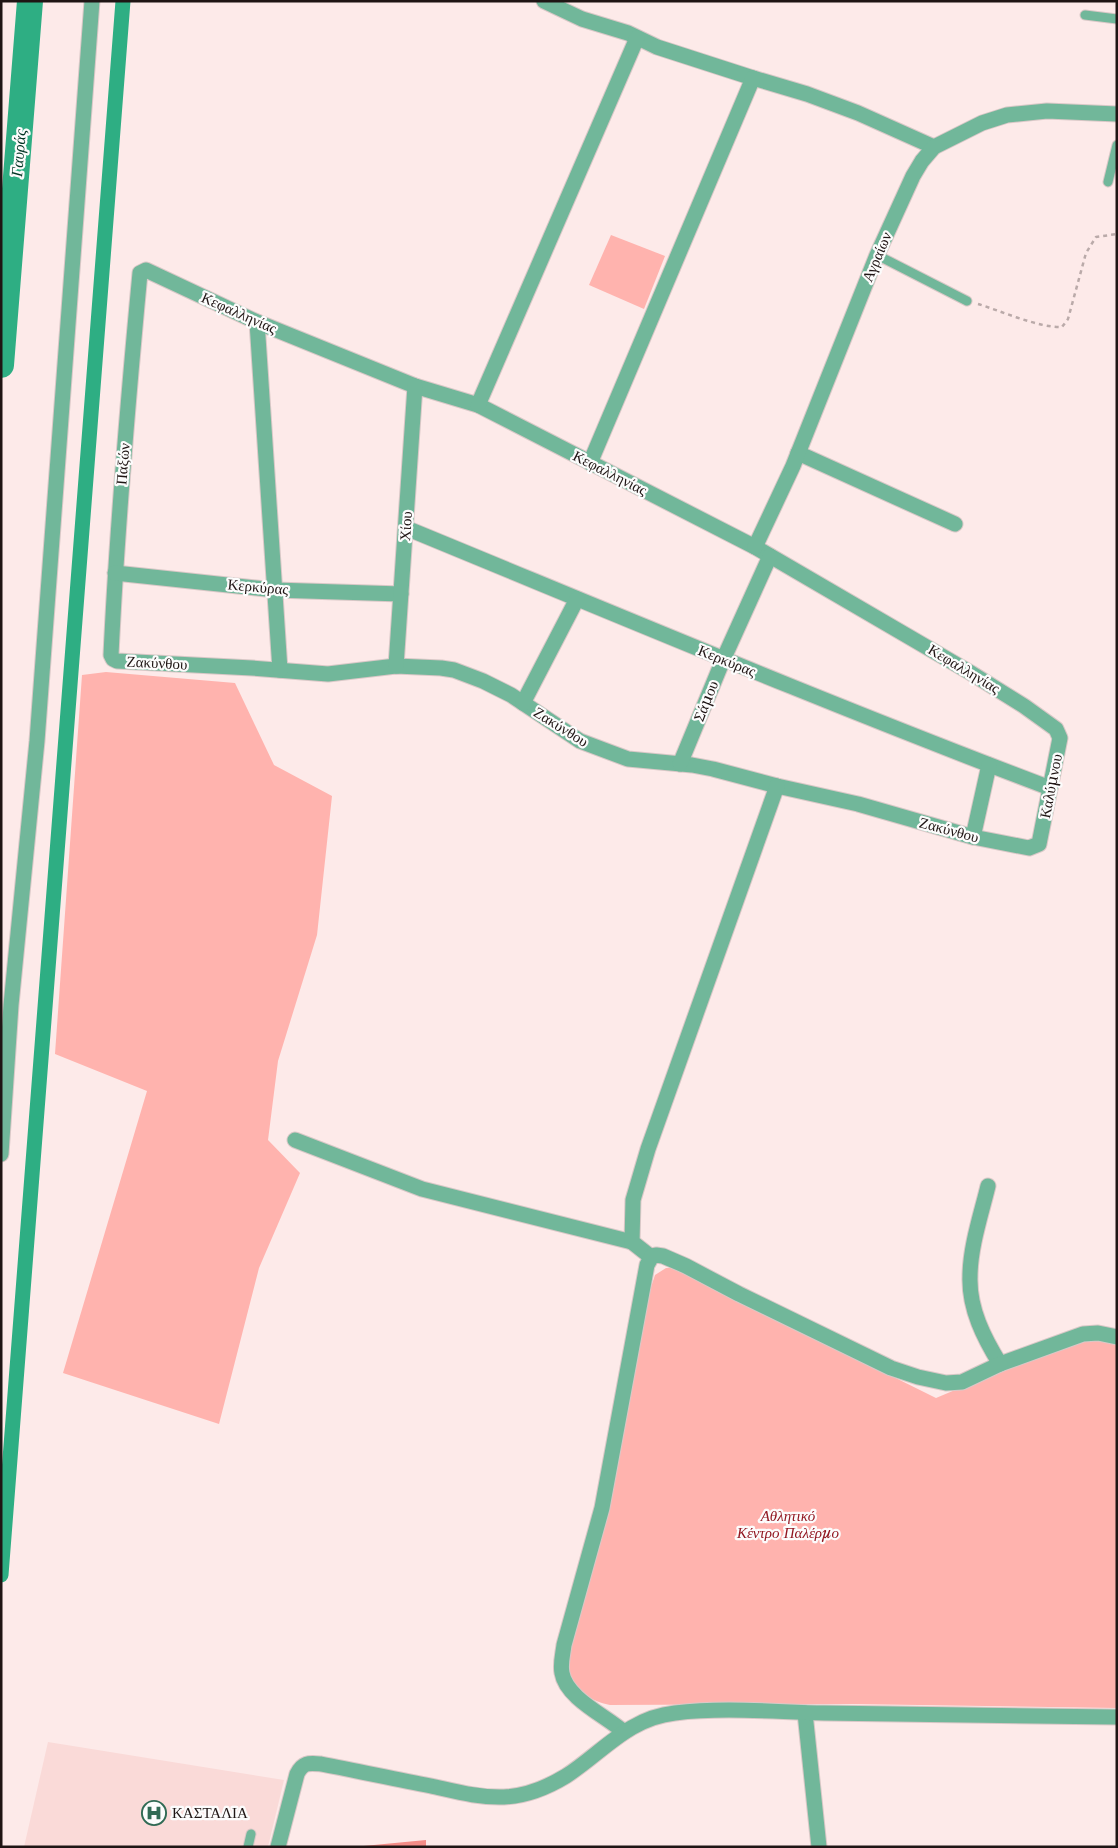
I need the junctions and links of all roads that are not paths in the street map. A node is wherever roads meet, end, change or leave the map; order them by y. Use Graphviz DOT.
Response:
graph roads {
  1 [pos="92,1"];
  2 [pos="544,1"];
  3 [pos="1085,14"];
  4 [pos="1117,19"];
  5 [pos="637,38"];
  6 [pos="753,78"];
  7 [pos="1117,114"];
  8 [pos="1117,146"];
  9 [pos="934,147"];
  10 [pos="1108,182"];
  11 [pos="877,255"];
  12 [pos="140,273"];
  13 [pos="968,301"];
  14 [pos="257,322"];
  15 [pos="415,386"];
  16 [pos="478,405"];
  17 [pos="798,453"];
  18 [pos="590,463"];
  19 [pos="955,524"];
  20 [pos="406,528"];
  21 [pos="755,547"];
  22 [pos="770,556"];
  23 [pos="115,573"];
  24 [pos="275,590"];
  25 [pos="401,594"];
  26 [pos="577,599"];
  27 [pos="111,655"];
  28 [pos="723,660"];
  29 [pos="396,666"];
  30 [pos="280,670"];
  31 [pos="523,702"];
  32 [pos="1056,729"];
  33 [pos="680,764"];
  34 [pos="989,765"];
  35 [pos="777,786"];
  36 [pos="1050,788"];
  37 [pos="973,837"];
  38 [pos="1039,844"];
  39 [pos="295,1140"];
  40 [pos="1,1154"];
  41 [pos="988,1186"];
  42 [pos="632,1242"];
  43 [pos="651,1257"];
  44 [pos="1117,1337"];
  45 [pos="1000,1364"];
  46 [pos="805,1713"];
  47 [pos="1117,1717"];
  48 [pos="624,1732"];
  49 [pos="251,1834"];
  50 [pos="248,1847"];
  51 [pos="278,1847"];
  52 [pos="819,1847"];
  1 -- 40 [label="street"];
  2 -- 5 [label="street"];
  3 -- 4 [label="lane"];
  5 -- 6 [label="street"];
  5 -- 16 [label="street"];
  6 -- 9 [label="street"];
  6 -- 18 [label="street"];
  7 -- 9 [label="street, Αγραίων"];
  8 -- 10 [label="lane"];
  9 -- 11 [label="street, Αγραίων"];
  11 -- 13 [label="lane"];
  11 -- 17 [label="street, Αγραίων"];
  12 -- 14 [label="street, Κεφαλληνίας"];
  12 -- 23 [label="street, Παξών"];
  14 -- 15 [label="street, Κεφαλληνίας"];
  14 -- 24 [label="street"];
  15 -- 16 [label="street, Κεφαλληνίας"];
  15 -- 20 [label="street, Χίου"];
  16 -- 18 [label="street, Κεφαλληνίας"];
  17 -- 19 [label="street"];
  17 -- 21 [label="street, Αγραίων"];
  18 -- 21 [label="street, Κεφαλληνίας"];
  20 -- 25 [label="street, Χίου"];
  20 -- 26 [label="street, Κερκύρας"];
  21 -- 22 [label="street, Κεφαλληνίας"];
  22 -- 28 [label="street, Σάμου"];
  22 -- 32 [label="street, Κεφαλληνίας"];
  23 -- 24 [label="street, Κερκύρας"];
  23 -- 27 [label="street, Παξών"];
  24 -- 25 [label="street, Κερκύρας"];
  24 -- 30 [label="street"];
  25 -- 29 [label="street, Χίου"];
  26 -- 28 [label="street, Κερκύρας"];
  26 -- 31 [label="street"];
  27 -- 30 [label="street, Ζακύνθου"];
  28 -- 33 [label="street, Σάμου"];
  28 -- 34 [label="street, Κερκύρας"];
  29 -- 30 [label="street, Ζακύνθου"];
  29 -- 31 [label="street, Ζακύνθου"];
  31 -- 33 [label="street, Ζακύνθου"];
  32 -- 36 [label="street, Καλύμνου"];
  33 -- 35 [label="street, Ζακύνθου"];
  34 -- 36 [label="street, Κερκύρας"];
  34 -- 37 [label="street"];
  35 -- 37 [label="street, Ζακύνθου"];
  35 -- 42 [label="street"];
  36 -- 38 [label="street, Καλύμνου"];
  37 -- 38 [label="street, Ζακύνθου"];
  39 -- 42 [label="street"];
  41 -- 45 [label="street"];
  42 -- 43 [label="street"];
  43 -- 45 [label="street"];
  43 -- 48 [label="street"];
  44 -- 45 [label="street"];
  46 -- 47 [label="street"];
  46 -- 48 [label="street"];
  46 -- 52 [label="street"];
  48 -- 51 [label="street"];
  49 -- 50 [label="lane"];
}
